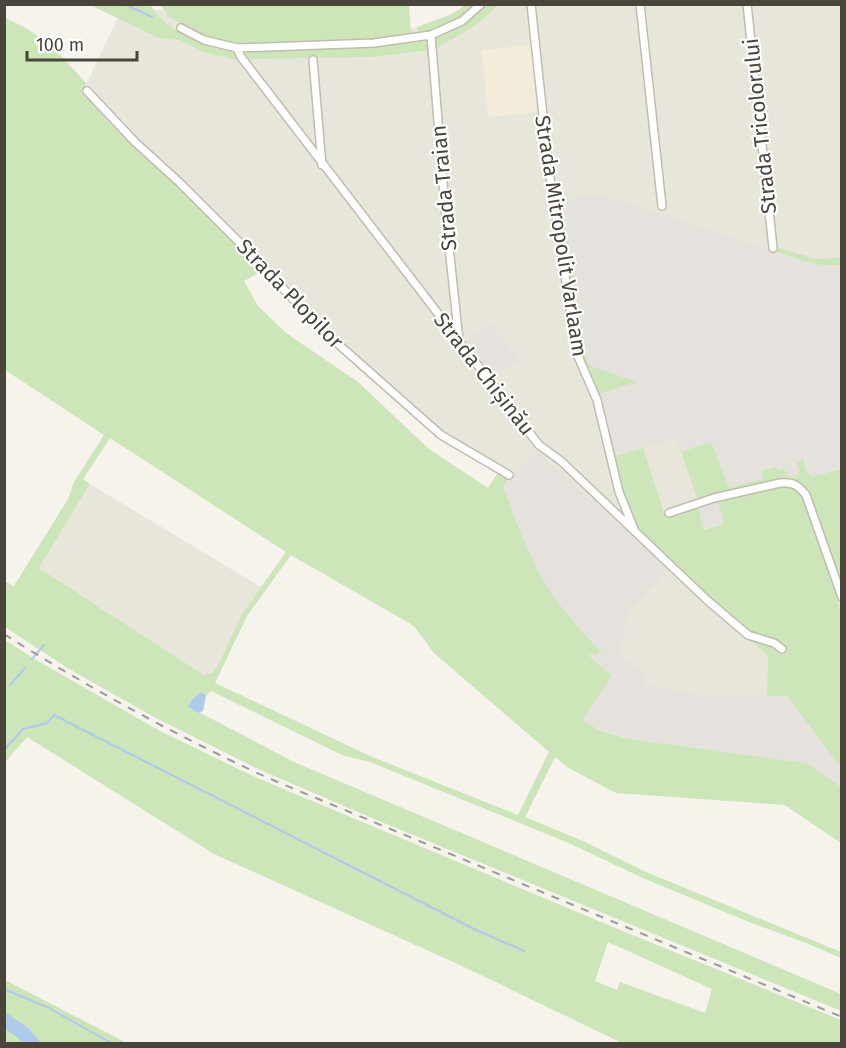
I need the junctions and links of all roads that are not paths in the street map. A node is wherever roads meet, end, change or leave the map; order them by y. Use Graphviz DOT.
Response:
graph roads {
  1 [pos="481,4"];
  2 [pos="531,4"];
  3 [pos="640,4"];
  4 [pos="747,4"];
  5 [pos="181,28"];
  6 [pos="431,35"];
  7 [pos="237,48"];
  8 [pos="313,60"];
  9 [pos="87,91"];
  10 [pos="322,165"];
  11 [pos="662,206"];
  12 [pos="773,248"];
  13 [pos="459,342"];
  14 [pos="509,475"];
  15 [pos="669,513"];
  16 [pos="635,531"];
  17 [pos="842,597"];
  18 [pos="782,649"];
  1 -- 6 [label="street"];
  2 -- 16 [label="street, Strada Mitropolit Varlaam"];
  3 -- 11 [label="street"];
  4 -- 12 [label="street, Strada Tricolorului"];
  5 -- 7 [label="street"];
  6 -- 7 [label="street"];
  6 -- 13 [label="street, Strada Traian"];
  7 -- 10 [label="street, Strada Chișinău"];
  8 -- 10 [label="street"];
  9 -- 14 [label="street, Strada Plopilor"];
  10 -- 13 [label="street, Strada Chișinău"];
  13 -- 16 [label="street, Strada Chișinău"];
  15 -- 17 [label="street"];
  16 -- 18 [label="street, Strada Chișinău"];
}
